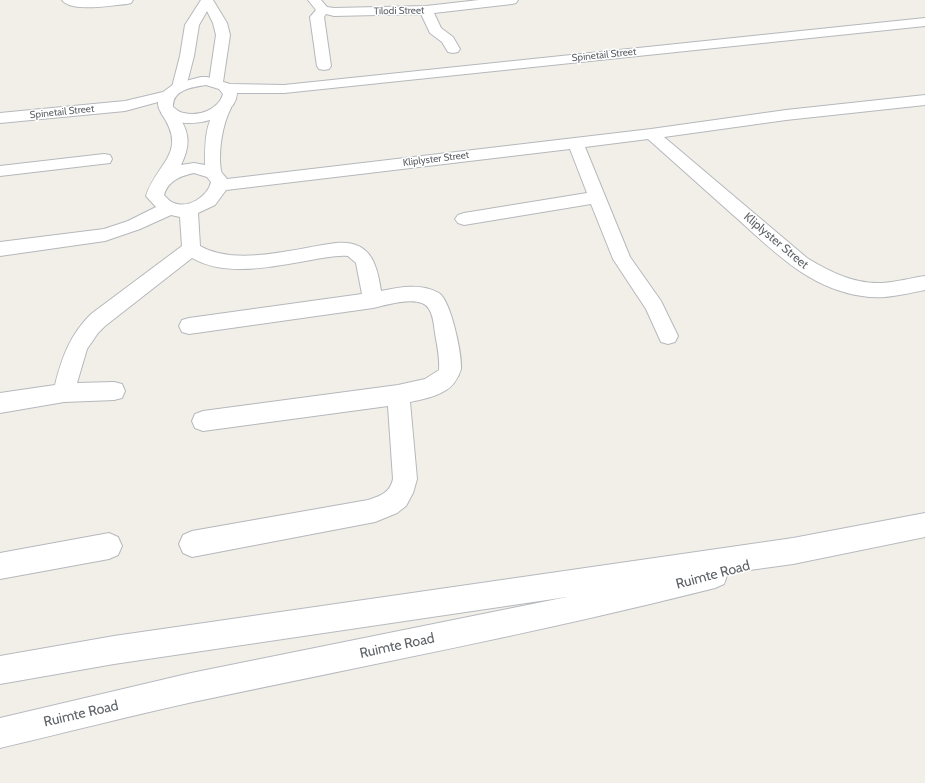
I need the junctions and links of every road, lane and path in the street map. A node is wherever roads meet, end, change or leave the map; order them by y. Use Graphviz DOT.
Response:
graph roads {
  1 [pos="68,0"];
  2 [pos="127,0"];
  3 [pos="210,0"];
  4 [pos="512,0"];
  5 [pos="440,4"];
  6 [pos="318,5"];
  7 [pos="426,10"];
  8 [pos="925,22"];
  9 [pos="222,35"];
  10 [pos="191,37"];
  11 [pos="453,49"];
  12 [pos="324,66"];
  13 [pos="224,95"];
  14 [pos="925,100"];
  15 [pos="170,101"];
  16 [pos="0,118"];
  17 [pos="652,134"];
  18 [pos="575,142"];
  19 [pos="104,159"];
  20 [pos="0,171"];
  21 [pos="164,179"];
  22 [pos="217,179"];
  23 [pos="597,197"];
  24 [pos="168,209"];
  25 [pos="188,210"];
  26 [pos="464,219"];
  27 [pos="0,249"];
  28 [pos="191,249"];
  29 [pos="925,283"];
  30 [pos="373,300"];
  31 [pos="189,326"];
  32 [pos="668,336"];
  33 [pos="114,391"];
  34 [pos="64,393"];
  35 [pos="398,395"];
  36 [pos="0,403"];
  37 [pos="203,421"];
  38 [pos="925,525"];
  39 [pos="192,544"];
  40 [pos="109,546"];
  41 [pos="793,552"];
  42 [pos="0,566"];
  43 [pos="0,670"];
  44 [pos="0,733"];
  1 -- 2 [label="street"];
  3 -- 9 [label="street"];
  3 -- 10 [label="street"];
  4 -- 5 [label="street, Tilodi Street"];
  5 -- 7 [label="street, Tilodi Street"];
  6 -- 7 [label="street, Tilodi Street"];
  6 -- 12 [label="street"];
  7 -- 11 [label="street"];
  8 -- 13 [label="street, Spinetail Street"];
  9 -- 10 [label="street"];
  9 -- 13 [label="street"];
  10 -- 15 [label="street"];
  13 -- 15 [label="street"];
  13 -- 15 [label="street"];
  13 -- 22 [label="street"];
  14 -- 17 [label="street, Kliplyster Street"];
  15 -- 16 [label="street, Spinetail Street"];
  15 -- 21 [label="street"];
  17 -- 18 [label="street, Kliplyster Street"];
  17 -- 29 [label="street, Kliplyster Street"];
  18 -- 22 [label="street, Kliplyster Street"];
  18 -- 23 [label="street"];
  19 -- 20 [label="street"];
  21 -- 22 [label="street"];
  21 -- 24 [label="street"];
  22 -- 25 [label="street"];
  23 -- 26 [label="street"];
  23 -- 32 [label="street"];
  24 -- 25 [label="street"];
  24 -- 27 [label="street"];
  25 -- 28 [label="street"];
  28 -- 30 [label="street"];
  28 -- 34 [label="street"];
  30 -- 31 [label="street"];
  30 -- 35 [label="street"];
  33 -- 34 [label="street"];
  34 -- 36 [label="street"];
  35 -- 37 [label="street"];
  35 -- 39 [label="street"];
  38 -- 41 [label="street, Ruimte Road"];
  40 -- 42 [label="street"];
  41 -- 43 [label="street, Ruimte Road"];
  41 -- 44 [label="street, Ruimte Road"];
}
